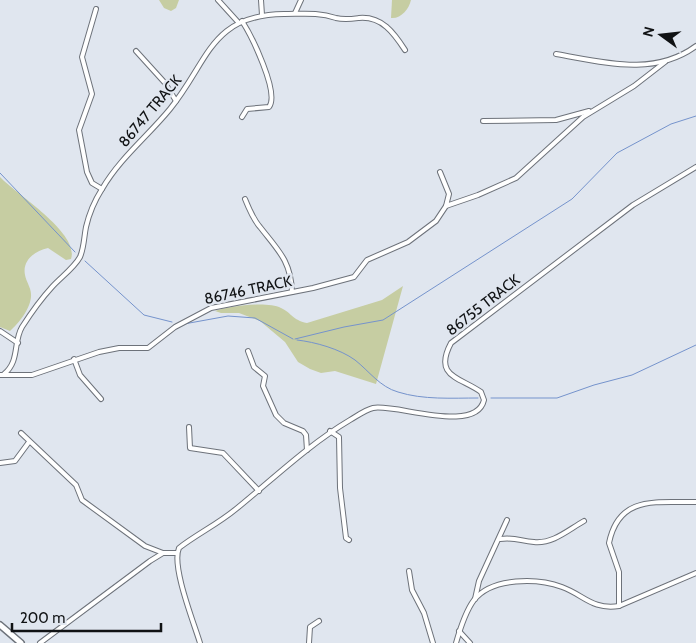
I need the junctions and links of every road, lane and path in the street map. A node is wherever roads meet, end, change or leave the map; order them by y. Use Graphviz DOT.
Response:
graph roads {
  1 [pos="218,0"];
  2 [pos="261,0"];
  3 [pos="301,0"];
  4 [pos="96,8"];
  5 [pos="295,13"];
  6 [pos="262,15"];
  7 [pos="240,21"];
  8 [pos="696,46"];
  9 [pos="405,50"];
  10 [pos="136,51"];
  11 [pos="556,54"];
  12 [pos="665,62"];
  13 [pos="176,101"];
  14 [pos="591,112"];
  15 [pos="242,117"];
  16 [pos="483,121"];
  17 [pos="696,167"];
  18 [pos="440,172"];
  19 [pos="102,190"];
  20 [pos="245,200"];
  21 [pos="446,206"];
  22 [pos="292,292"];
  23 [pos="0,331"];
  24 [pos="18,343"];
  25 [pos="248,351"];
  26 [pos="74,359"];
  27 [pos="2,374"];
  28 [pos="101,399"];
  29 [pos="189,426"];
  30 [pos="330,432"];
  31 [pos="21,433"];
  32 [pos="29,442"];
  33 [pos="307,450"];
  34 [pos="0,463"];
  35 [pos="259,491"];
  36 [pos="696,502"];
  37 [pos="507,520"];
  38 [pos="584,522"];
  39 [pos="500,539"];
  40 [pos="349,540"];
  41 [pos="162,553"];
  42 [pos="177,553"];
  43 [pos="409,571"];
  44 [pos="696,573"];
  45 [pos="475,599"];
  46 [pos="619,606"];
  47 [pos="319,621"];
  48 [pos="0,625"];
  49 [pos="459,631"];
  50 [pos="21,643"];
  51 [pos="40,643"];
  52 [pos="200,643"];
  53 [pos="309,643"];
  54 [pos="433,643"];
  55 [pos="456,643"];
  56 [pos="470,643"];
  1 -- 7 [label="street"];
  2 -- 6 [label="street"];
  3 -- 5 [label="street"];
  4 -- 19 [label="street"];
  5 -- 6 [label="street, 86747 TRACK"];
  5 -- 9 [label="street, 86747 TRACK"];
  6 -- 7 [label="street, 86747 TRACK"];
  7 -- 13 [label="street, 86747 TRACK"];
  7 -- 15 [label="street"];
  8 -- 12 [label="street"];
  10 -- 13 [label="street"];
  11 -- 12 [label="street"];
  12 -- 14 [label="street"];
  13 -- 19 [label="street, 86747 TRACK"];
  14 -- 16 [label="street"];
  14 -- 21 [label="street"];
  17 -- 30 [label="street, 86755 TRACK"];
  18 -- 21 [label="street"];
  19 -- 24 [label="street, 86747 TRACK"];
  20 -- 22 [label="street"];
  21 -- 22 [label="street, 86746 TRACK"];
  22 -- 26 [label="street, 86746 TRACK"];
  23 -- 24 [label="street"];
  24 -- 27 [label="street, 86747 TRACK"];
  25 -- 33 [label="street"];
  26 -- 27 [label="street, 86746 TRACK"];
  26 -- 28 [label="street"];
  29 -- 35 [label="street"];
  30 -- 33 [label="street, 86755 TRACK"];
  30 -- 40 [label="street"];
  31 -- 32 [label="street"];
  32 -- 34 [label="street"];
  32 -- 41 [label="street"];
  33 -- 35 [label="street, 86755 TRACK"];
  35 -- 42 [label="street, 86755 TRACK"];
  36 -- 46 [label="street"];
  37 -- 39 [label="street"];
  38 -- 39 [label="street"];
  39 -- 45 [label="street"];
  41 -- 42 [label="street"];
  41 -- 51 [label="street"];
  42 -- 52 [label="street"];
  43 -- 54 [label="street"];
  44 -- 46 [label="street"];
  45 -- 46 [label="street"];
  45 -- 49 [label="street"];
  47 -- 53 [label="street"];
  48 -- 50 [label="street"];
  49 -- 55 [label="street"];
  49 -- 56 [label="street"];
}
